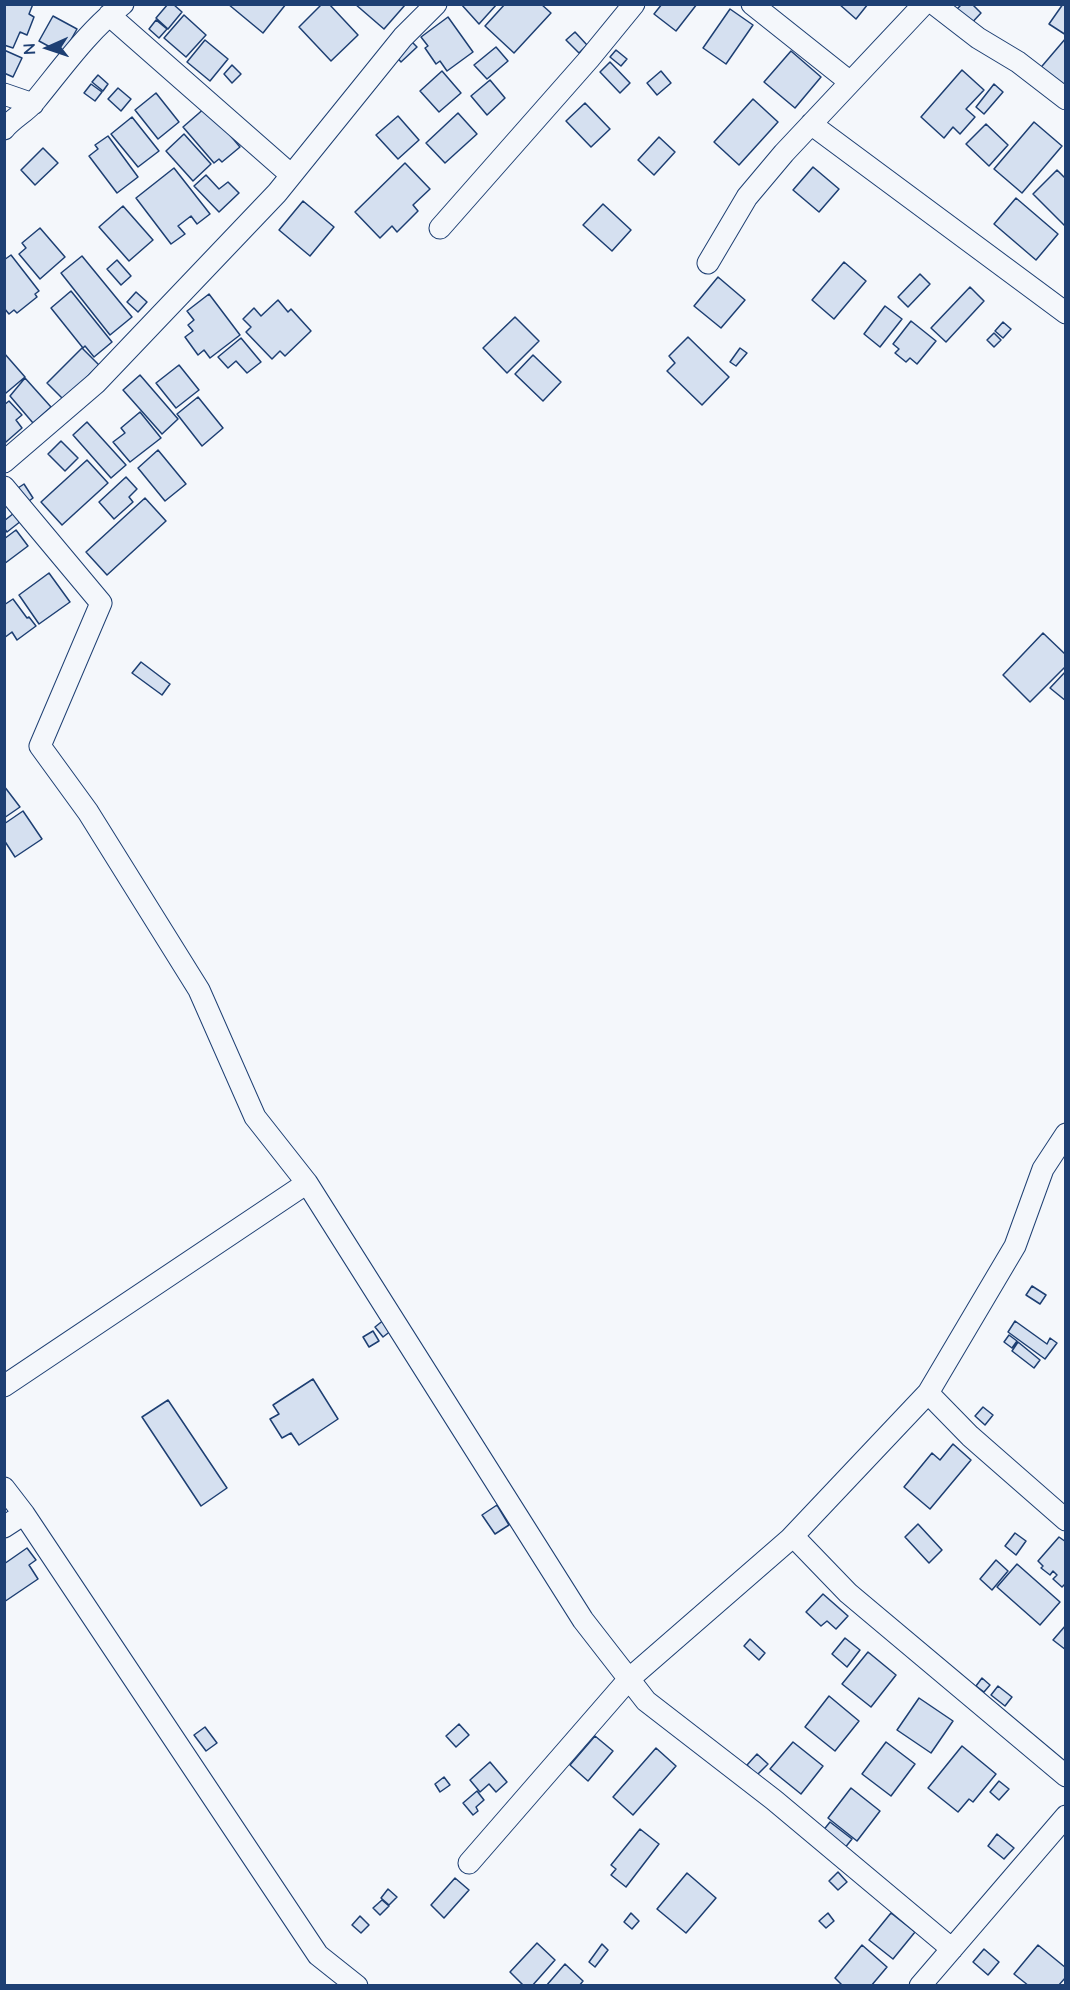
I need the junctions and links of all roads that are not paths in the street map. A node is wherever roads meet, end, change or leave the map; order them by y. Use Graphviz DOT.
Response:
graph roads {
  1 [pos="436,4"];
  2 [pos="634,4"];
  3 [pos="752,4"];
  4 [pos="924,4"];
  5 [pos="934,4"];
  6 [pos="116,10"];
  7 [pos="850,82"];
  8 [pos="4,94"];
  9 [pos="1065,99"];
  10 [pos="33,104"];
  11 [pos="811,124"];
  12 [pos="4,129"];
  13 [pos="290,174"];
  14 [pos="440,228"];
  15 [pos="708,263"];
  16 [pos="1065,313"];
  17 [pos="4,462"];
  18 [pos="4,487"];
  19 [pos="1065,1134"];
  20 [pos="307,1183"];
  21 [pos="4,1386"];
  22 [pos="928,1393"];
  23 [pos="4,1488"];
  24 [pos="24,1514"];
  25 [pos="1065,1520"];
  26 [pos="4,1527"];
  27 [pos="793,1536"];
  28 [pos="629,1679"];
  29 [pos="1065,1776"];
  30 [pos="1065,1816"];
  31 [pos="469,1863"];
  32 [pos="952,1949"];
  33 [pos="924,1984"];
  34 [pos="357,1986"];
  1 -- 13 [label="street"];
  2 -- 14 [label="street"];
  3 -- 7 [label="street"];
  4 -- 7 [label="street"];
  5 -- 9 [label="street"];
  6 -- 10 [label="street"];
  6 -- 13 [label="street"];
  7 -- 11 [label="street"];
  8 -- 10 [label="street"];
  10 -- 12 [label="street"];
  11 -- 15 [label="street"];
  11 -- 16 [label="street"];
  13 -- 17 [label="street"];
  18 -- 20 [label="street"];
  19 -- 22 [label="street"];
  20 -- 21 [label="street"];
  20 -- 28 [label="street"];
  22 -- 25 [label="street"];
  22 -- 27 [label="street"];
  23 -- 24 [label="street"];
  24 -- 26 [label="street"];
  24 -- 34 [label="street"];
  27 -- 28 [label="street"];
  27 -- 29 [label="street"];
  28 -- 31 [label="street"];
  28 -- 32 [label="street"];
  30 -- 32 [label="street"];
  32 -- 33 [label="street"];
}
